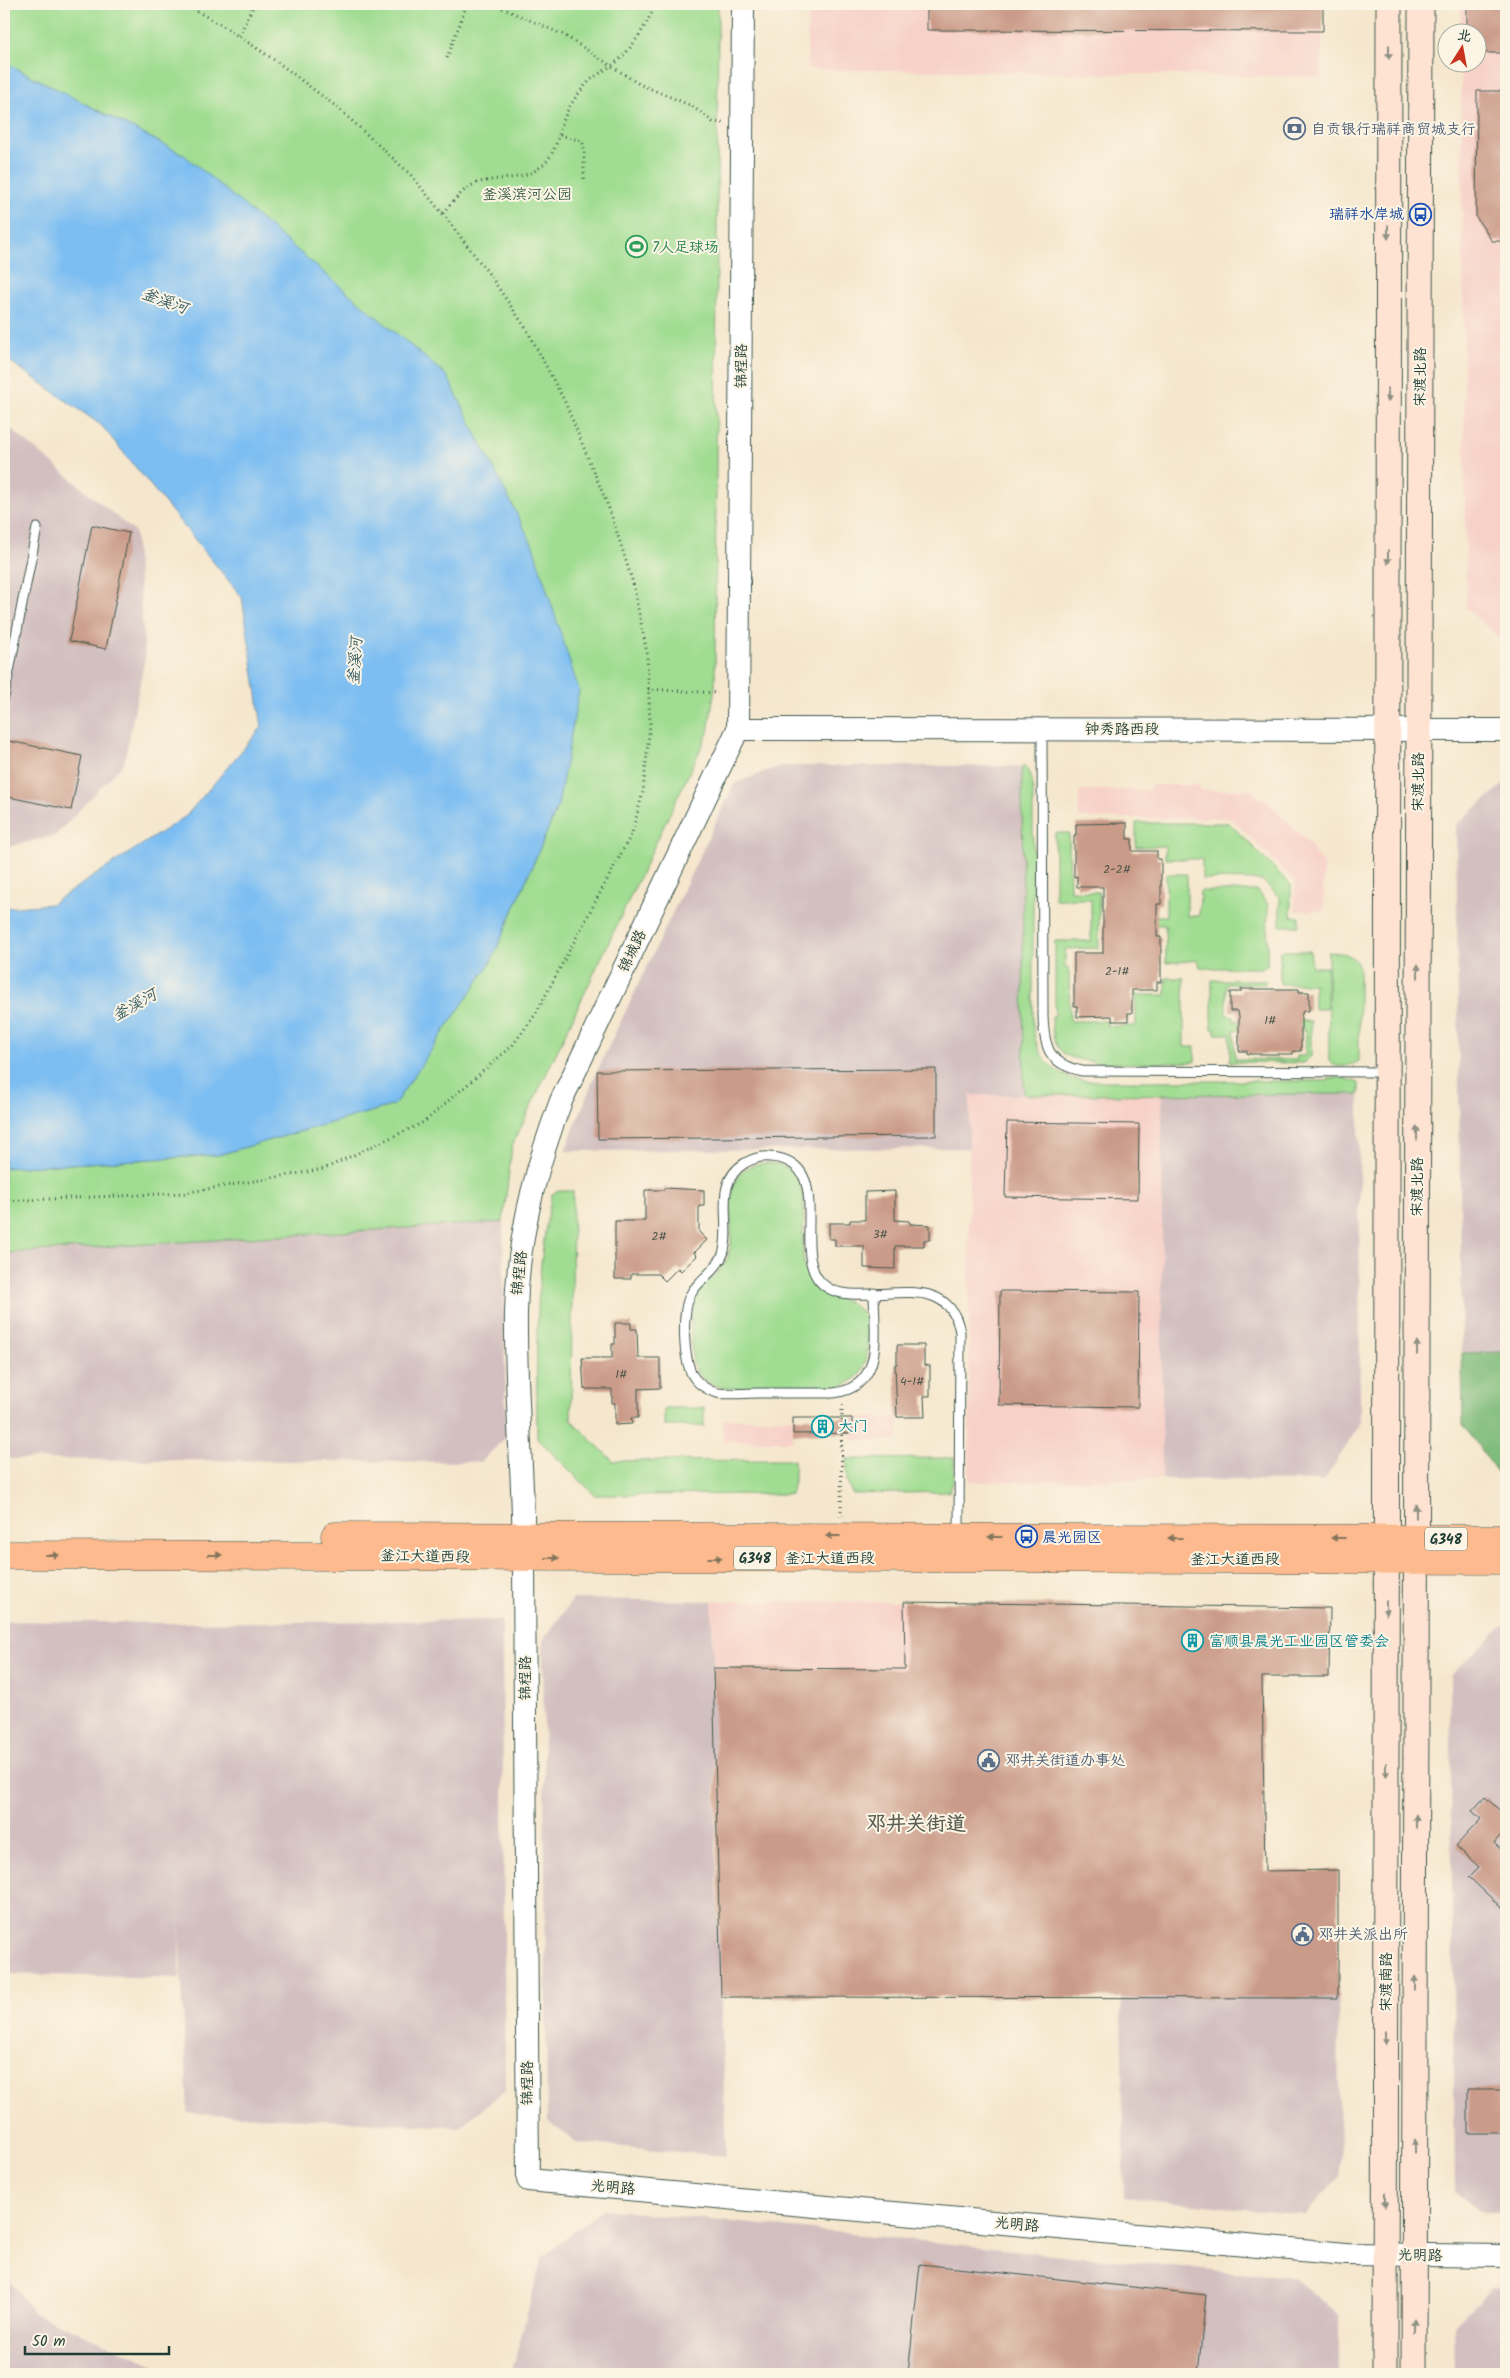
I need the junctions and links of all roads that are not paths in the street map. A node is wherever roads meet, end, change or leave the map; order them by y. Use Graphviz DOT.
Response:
graph roads {
  1 [pos="743,4"];
  2 [pos="1389,4"];
  3 [pos="1421,4"];
  4 [pos="37,528"];
  5 [pos="4,697"];
  6 [pos="1042,728"];
  7 [pos="738,729"];
  8 [pos="1418,729"];
  9 [pos="1388,730"];
  10 [pos="1506,730"];
  11 [pos="1387,1072"];
  12 [pos="535,1178"];
  13 [pos="874,1294"];
  14 [pos="4,1536"];
  15 [pos="959,1537"];
  16 [pos="1506,1539"];
  17 [pos="524,1547"];
  18 [pos="1386,1549"];
  19 [pos="1416,1549"];
  20 [pos="4,1555"];
  21 [pos="1506,1560"];
  22 [pos="528,2180"];
  23 [pos="1385,2254"];
  24 [pos="1414,2255"];
  25 [pos="1506,2256"];
  26 [pos="1385,2374"];
  27 [pos="1414,2374"];
  1 -- 7 [label="street, 锦程路"];
  2 -- 9 [label="main road, 宋渡北路, one-way"];
  3 -- 8 [label="main road, 宋渡北路"];
  4 -- 5 [label="lane"];
  6 -- 7 [label="street, 钟秀路西段"];
  6 -- 9 [label="street, 钟秀路西段"];
  6 -- 11 [label="lane"];
  7 -- 12 [label="street, 锦城路"];
  8 -- 9 [label="street, 钟秀路西段"];
  8 -- 10 [label="street, 钟秀路西段"];
  19 -- 8 [label="main road, 宋渡北路, one-way"];
  9 -- 11 [label="main road, 宋渡北路"];
  11 -- 18 [label="main road, 宋渡北路"];
  12 -- 17 [label="street, 锦程路"];
  13 -- 13 [label="lane"];
  13 -- 15 [label="lane"];
  14 -- 17 [label="highway, 釜江大道西段 / G348"];
  15 -- 17 [label="highway, 釜江大道西段 / G348, one-way"];
  18 -- 15 [label="highway, 釜江大道西段 / G348, one-way"];
  16 -- 19 [label="highway, 釜江大道西段 / G348"];
  17 -- 18 [label="highway, 釜江大道西段 / G348, one-way"];
  20 -- 17 [label="highway, 釜江大道西段 / G348, one-way"];
  17 -- 22 [label="street, 锦程路"];
  18 -- 19 [label="highway, 釜江大道西段 / G348"];
  18 -- 23 [label="main road, 宋渡南路, one-way"];
  19 -- 21 [label="highway, 釜江大道西段 / G348"];
  24 -- 19 [label="main road, 宋渡南路, one-way"];
  22 -- 23 [label="street, 光明路"];
  23 -- 24 [label="street, 光明路"];
  23 -- 26 [label="main road, 宋渡南路"];
  24 -- 25 [label="street, 光明路"];
  27 -- 24 [label="main road, 宋渡南路, one-way"];
}
